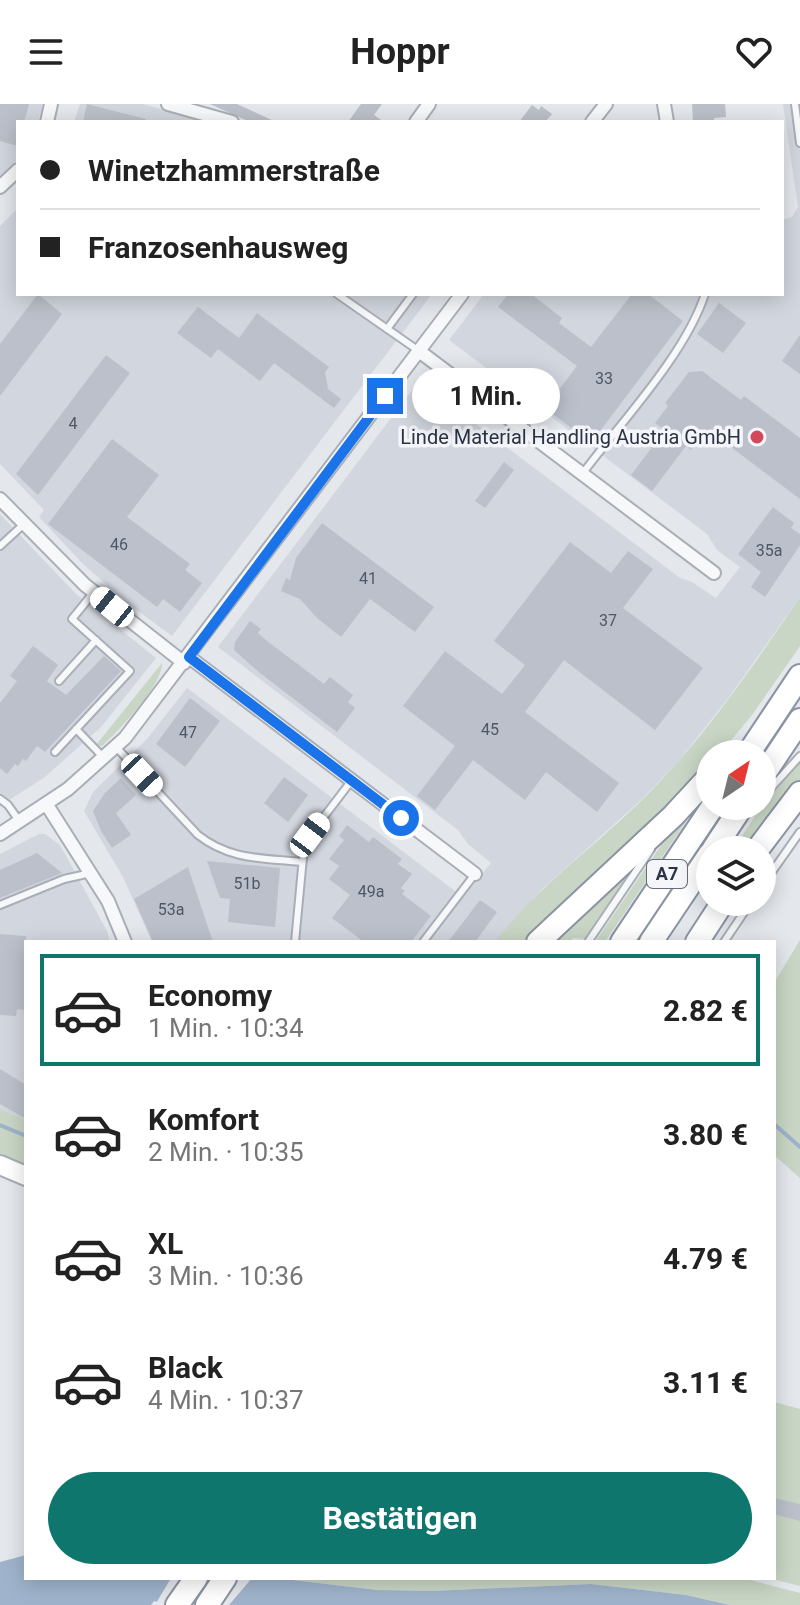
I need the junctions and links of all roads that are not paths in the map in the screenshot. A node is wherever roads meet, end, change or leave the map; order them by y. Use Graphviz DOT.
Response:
graph roads {
  1 [pos="168,104"];
  2 [pos="606,104"];
  3 [pos="795,104"];
  4 [pos="225,120"];
  5 [pos="594,120"];
  6 [pos="800,143"];
  7 [pos="16,172"];
  8 [pos="0,187"];
  9 [pos="340,296"];
  10 [pos="412,296"];
  11 [pos="460,296"];
  12 [pos="704,296"];
  13 [pos="387,329"];
  14 [pos="419,351"];
  15 [pos="583,473"];
  16 [pos="0,499"];
  17 [pos="24,524"];
  18 [pos="0,546"];
  19 [pos="714,573"];
  20 [pos="94,592"];
  21 [pos="96,640"];
  22 [pos="186,660"];
  23 [pos="800,676"];
  24 [pos="59,681"];
  25 [pos="774,715"];
  26 [pos="800,720"];
  27 [pos="76,729"];
  28 [pos="745,740"];
  29 [pos="757,740"];
  30 [pos="116,747"];
  31 [pos="55,752"];
  32 [pos="776,756"];
  33 [pos="800,756"];
  34 [pos="104,759"];
  35 [pos="352,780"];
  36 [pos="776,783"];
  37 [pos="696,791"];
  38 [pos="800,793"];
  39 [pos="0,799"];
  40 [pos="47,805"];
  41 [pos="673,816"];
  42 [pos="704,820"];
  43 [pos="20,822"];
  44 [pos="800,832"];
  45 [pos="0,834"];
  46 [pos="768,836"];
  47 [pos="301,862"];
  48 [pos="776,866"];
  49 [pos="92,873"];
  50 [pos="475,874"];
  51 [pos="696,874"];
  52 [pos="0,905"];
  53 [pos="714,916"];
  54 [pos="742,916"];
  55 [pos="124,940"];
  56 [pos="295,940"];
  57 [pos="425,940"];
  58 [pos="540,940"];
  59 [pos="589,940"];
  60 [pos="623,940"];
  61 [pos="652,940"];
  62 [pos="698,940"];
  63 [pos="725,940"];
  64 [pos="0,1165"];
  65 [pos="24,1175"];
  66 [pos="182,1580"];
  67 [pos="195,1580"];
  68 [pos="176,1605"];
  1 -- 4 [label="street"];
  2 -- 5 [label="street"];
  3 -- 6 [label="lane"];
  7 -- 8 [label="street"];
  9 -- 13 [label="lane"];
  10 -- 13 [label="lane"];
  11 -- 14 [label="street"];
  12 -- 15 [label="lane"];
  13 -- 14 [label="lane"];
  14 -- 15 [label="street"];
  14 -- 22 [label="street"];
  15 -- 19 [label="street"];
  16 -- 17 [label="street"];
  17 -- 18 [label="lane"];
  17 -- 20 [label="street"];
  20 -- 21 [label="lane"];
  20 -- 22 [label="street"];
  21 -- 24 [label="lane"];
  21 -- 27 [label="lane"];
  22 -- 30 [label="street"];
  22 -- 35 [label="street"];
  23 -- 25 [label="highway"];
  25 -- 28 [label="highway"];
  25 -- 29 [label="highway"];
  26 -- 32 [label="highway"];
  27 -- 31 [label="lane"];
  27 -- 34 [label="lane"];
  30 -- 34 [label="street"];
  30 -- 47 [label="lane"];
  33 -- 36 [label="lane"];
  34 -- 40 [label="street"];
  35 -- 47 [label="lane"];
  35 -- 50 [label="street"];
  37 -- 41 [label="highway"];
  38 -- 46 [label="highway"];
  39 -- 43 [label="lane"];
  40 -- 43 [label="street"];
  40 -- 49 [label="street"];
  41 -- 58 [label="highway"];
  41 -- 59 [label="lane"];
  42 -- 60 [label="highway, A7"];
  43 -- 45 [label="street"];
  44 -- 48 [label="lane"];
  47 -- 56 [label="lane"];
  49 -- 52 [label="lane"];
  49 -- 55 [label="street"];
  50 -- 57 [label="lane"];
  51 -- 61 [label="highway, A7"];
  53 -- 62 [label="highway"];
  54 -- 63 [label="lane"];
  64 -- 65 [label="street"];
  66 -- 68 [label="highway"];
  67 -- 68 [label="highway"];
}
